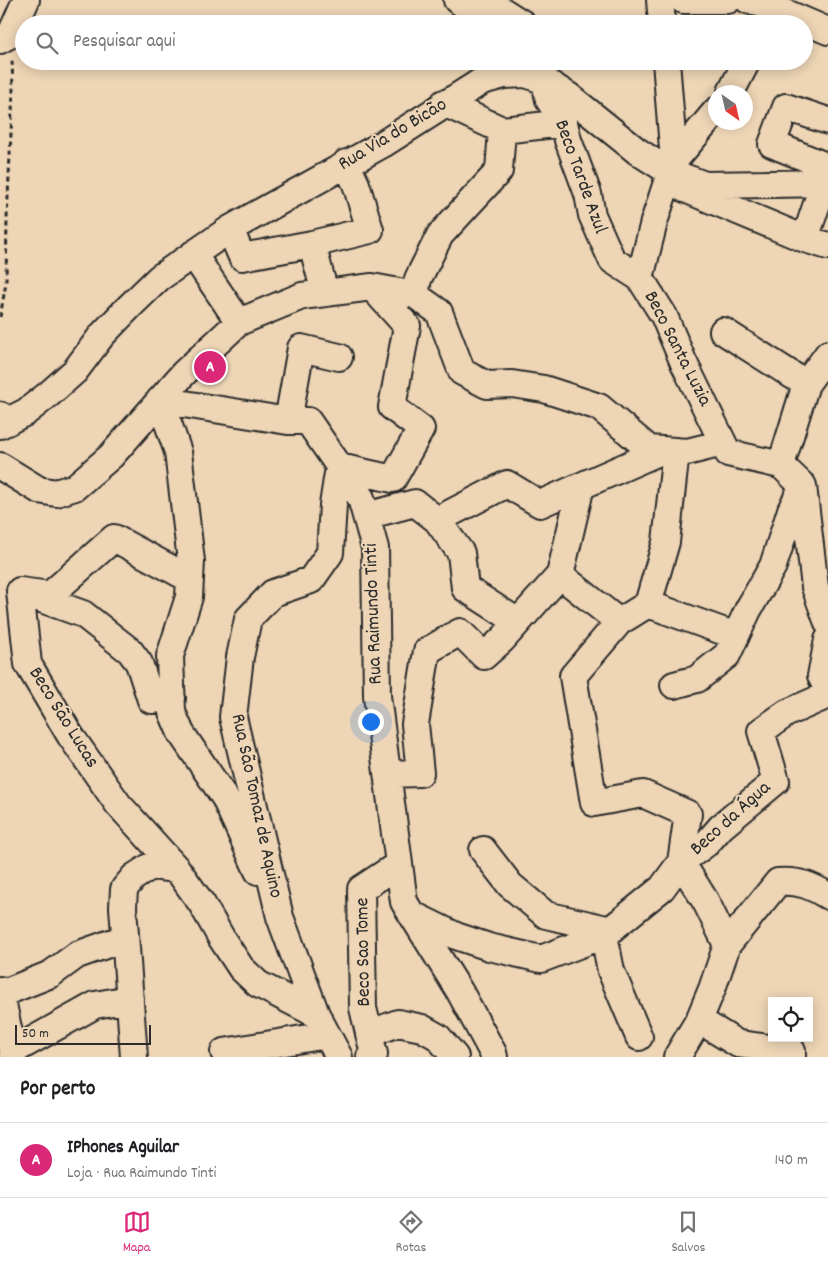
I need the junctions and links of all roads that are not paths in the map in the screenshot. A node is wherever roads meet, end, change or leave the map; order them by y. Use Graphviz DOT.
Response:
graph roads {
  1 [pos="26,0"];
  2 [pos="458,0"];
  3 [pos="660,0"];
  4 [pos="683,0"];
  5 [pos="728,0"];
  6 [pos="764,8"];
  7 [pos="18,15"];
  8 [pos="509,15"];
  9 [pos="661,15"];
  10 [pos="783,15"];
  11 [pos="15,20"];
  12 [pos="813,26"];
  13 [pos="828,31"];
  14 [pos="6,37"];
  15 [pos="666,70"];
  16 [pos="742,70"];
  17 [pos="543,71"];
  18 [pos="735,85"];
  19 [pos="444,103"];
  20 [pos="708,122"];
  21 [pos="828,122"];
  22 [pos="564,123"];
  23 [pos="502,130"];
  24 [pos="346,163"];
  25 [pos="670,172"];
  26 [pos="827,176"];
  27 [pos="230,229"];
  28 [pos="816,242"];
  29 [pos="312,244"];
  30 [pos="193,254"];
  31 [pos="640,278"];
  32 [pos="372,287"];
  33 [pos="325,293"];
  34 [pos="415,295"];
  35 [pos="240,322"];
  36 [pos="723,331"];
  37 [pos="828,354"];
  38 [pos="339,357"];
  39 [pos="806,384"];
  40 [pos="160,400"];
  41 [pos="2,420"];
  42 [pos="288,421"];
  43 [pos="725,448"];
  44 [pos="670,451"];
  45 [pos="781,465"];
  46 [pos="2,467"];
  47 [pos="339,467"];
  48 [pos="581,486"];
  49 [pos="803,486"];
  50 [pos="366,516"];
  51 [pos="437,520"];
  52 [pos="560,575"];
  53 [pos="190,580"];
  54 [pos="20,591"];
  55 [pos="648,604"];
  56 [pos="518,622"];
  57 [pos="619,622"];
  58 [pos="828,624"];
  59 [pos="736,636"];
  60 [pos="828,640"];
  61 [pos="674,685"];
  62 [pos="828,690"];
  63 [pos="828,695"];
  64 [pos="172,698"];
  65 [pos="388,774"];
  66 [pos="483,850"];
  67 [pos="681,862"];
  68 [pos="399,864"];
  69 [pos="177,869"];
  70 [pos="828,896"];
  71 [pos="411,914"];
  72 [pos="280,917"];
  73 [pos="607,933"];
  74 [pos="126,938"];
  75 [pos="727,945"];
  76 [pos="0,992"];
  77 [pos="130,999"];
  78 [pos="699,1020"];
  79 [pos="328,1036"];
  80 [pos="639,1037"];
  81 [pos="370,1046"];
  82 [pos="748,1051"];
  83 [pos="224,1052"];
  84 [pos="13,1054"];
  85 [pos="792,1054"];
  86 [pos="134,1057"];
  87 [pos="455,1057"];
  88 [pos="494,1057"];
  89 [pos="677,1057"];
  1 -- 7 [label="street"];
  2 -- 8 [label="street"];
  3 -- 9 [label="street"];
  4 -- 5 [label="street"];
  6 -- 10 [label="street"];
  11 -- 14 [label="street"];
  12 -- 13 [label="street"];
  15 -- 25 [label="street"];
  16 -- 18 [label="street"];
  17 -- 19 [label="street, Rua Via do Bicão"];
  17 -- 22 [label="street, Beco Tarde Azul"];
  17 -- 25 [label="street, Rua Via do Bicão"];
  19 -- 23 [label="street"];
  19 -- 24 [label="street, Rua Via do Bicão"];
  20 -- 25 [label="street, Beco Santa Luzia"];
  21 -- 26 [label="street"];
  22 -- 23 [label="street"];
  22 -- 31 [label="street, Beco Tarde Azul"];
  23 -- 34 [label="street"];
  24 -- 27 [label="street, Rua Via do Bicão"];
  24 -- 29 [label="street"];
  25 -- 26 [label="street, Rua Via do Bicão"];
  25 -- 28 [label="street"];
  25 -- 31 [label="street, Beco Santa Luzia"];
  26 -- 28 [label="street"];
  27 -- 29 [label="street"];
  27 -- 30 [label="street, Rua Via do Bicão"];
  29 -- 33 [label="street"];
  30 -- 35 [label="street"];
  30 -- 41 [label="street, Rua Via do Bicão"];
  31 -- 43 [label="street, Beco Santa Luzia"];
  32 -- 33 [label="street"];
  32 -- 34 [label="street"];
  32 -- 47 [label="street"];
  33 -- 35 [label="street"];
  34 -- 44 [label="street"];
  35 -- 40 [label="street"];
  36 -- 39 [label="street"];
  37 -- 39 [label="street"];
  38 -- 42 [label="street"];
  39 -- 45 [label="street"];
  40 -- 42 [label="street, Rua Raimundo Tinti"];
  40 -- 46 [label="street"];
  40 -- 53 [label="street"];
  41 -- 46 [label="street"];
  42 -- 47 [label="street, Rua Raimundo Tinti"];
  43 -- 44 [label="street"];
  43 -- 45 [label="street"];
  44 -- 48 [label="street"];
  44 -- 55 [label="street"];
  45 -- 49 [label="street"];
  47 -- 50 [label="street, Rua Raimundo Tinti"];
  47 -- 72 [label="street, Rua São Tomaz de Aquino"];
  48 -- 51 [label="street"];
  48 -- 52 [label="street"];
  49 -- 58 [label="street"];
  49 -- 59 [label="street"];
  50 -- 51 [label="street"];
  50 -- 65 [label="street, Rua Raimundo Tinti"];
  51 -- 56 [label="street"];
  52 -- 56 [label="street"];
  52 -- 57 [label="street"];
  53 -- 54 [label="street"];
  53 -- 64 [label="street"];
  54 -- 64 [label="street"];
  54 -- 69 [label="street, Beco São Lucas"];
  55 -- 57 [label="street"];
  55 -- 59 [label="street"];
  56 -- 65 [label="street"];
  57 -- 67 [label="street"];
  59 -- 61 [label="street"];
  60 -- 62 [label="street"];
  63 -- 67 [label="street, Beco da Água"];
  64 -- 72 [label="street"];
  65 -- 68 [label="street, Rua Raimundo Tinti"];
  66 -- 73 [label="street"];
  67 -- 73 [label="street"];
  67 -- 75 [label="street"];
  68 -- 71 [label="street, Rua Raimundo Tinti"];
  68 -- 81 [label="street, Beco Sao Tome"];
  69 -- 74 [label="street"];
  69 -- 79 [label="street, Beco São Lucas"];
  70 -- 75 [label="street"];
  71 -- 73 [label="street"];
  71 -- 88 [label="street, Rua Raimundo Tinti"];
  72 -- 79 [label="street, Rua São Tomaz de Aquino"];
  73 -- 80 [label="street"];
  74 -- 76 [label="street"];
  74 -- 77 [label="street"];
  75 -- 78 [label="street"];
  76 -- 84 [label="street"];
  77 -- 84 [label="street"];
  77 -- 86 [label="street"];
  78 -- 82 [label="street"];
  78 -- 89 [label="street"];
  79 -- 83 [label="street"];
  81 -- 87 [label="street"];
  82 -- 85 [label="street"];
}
